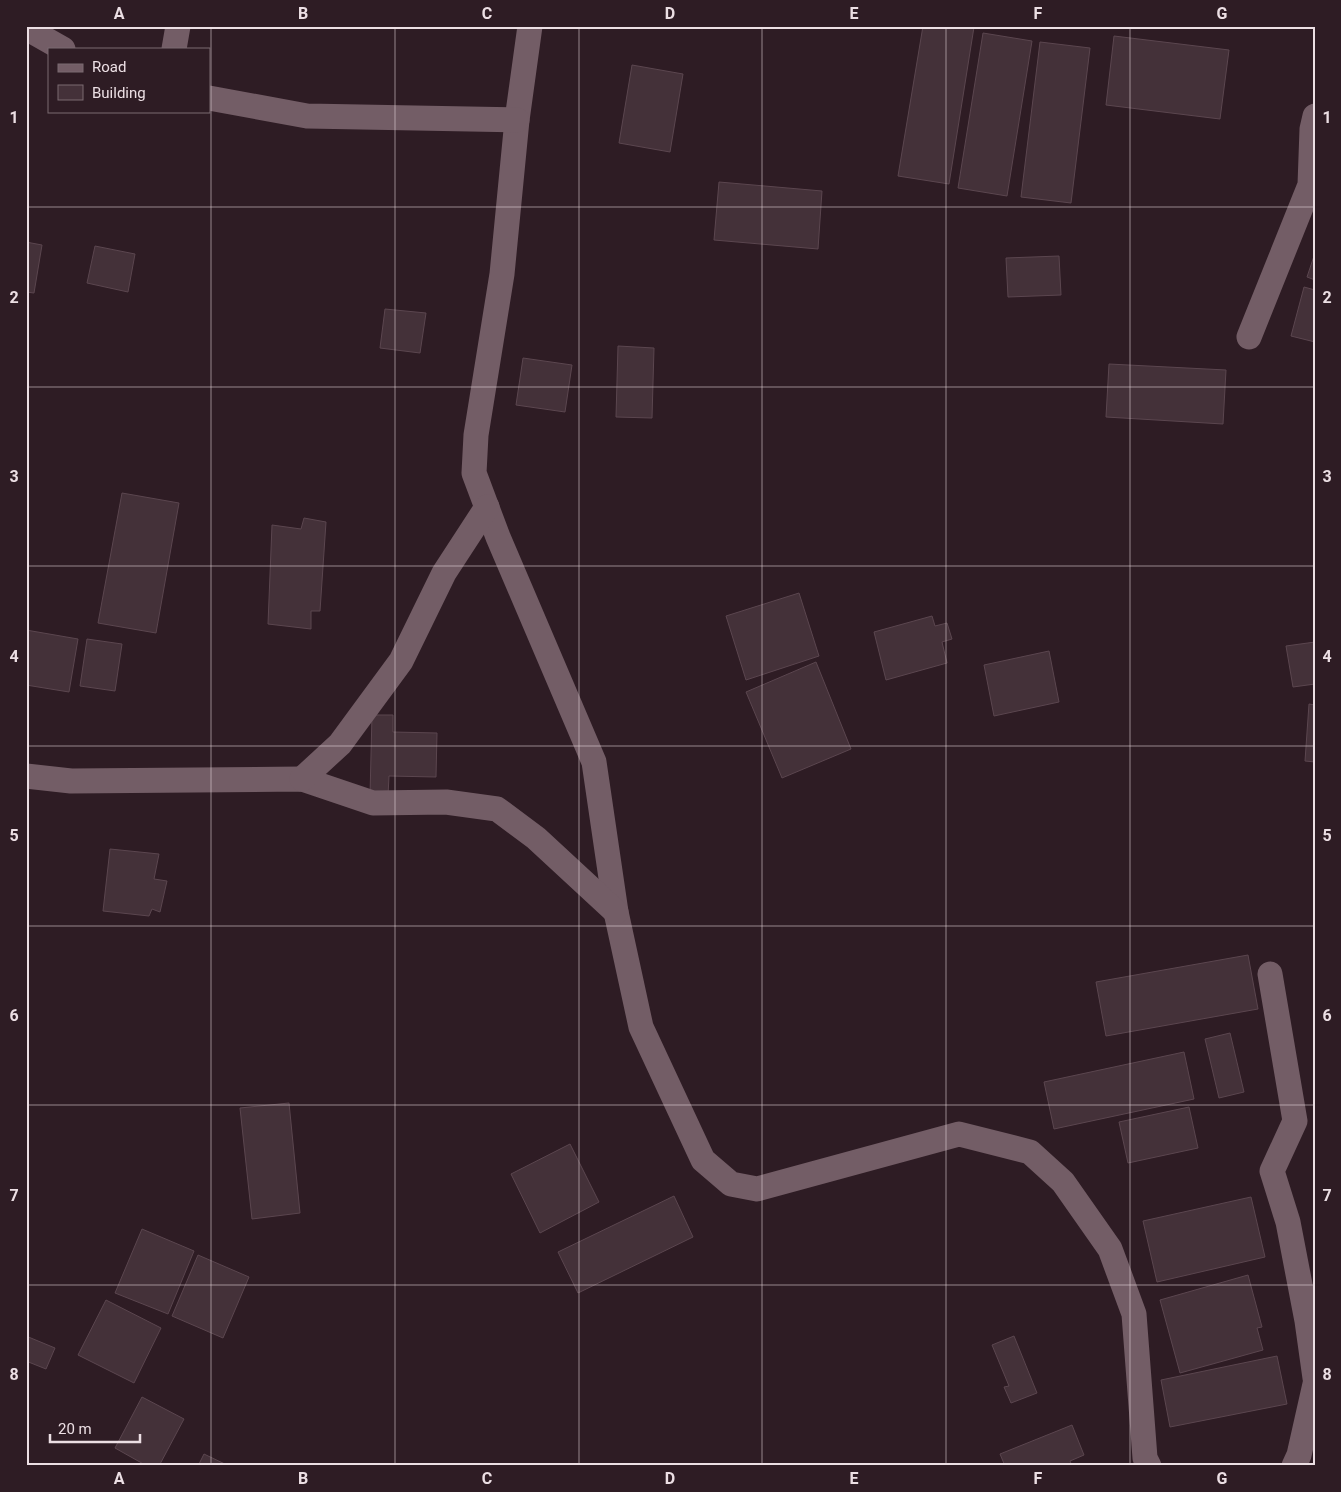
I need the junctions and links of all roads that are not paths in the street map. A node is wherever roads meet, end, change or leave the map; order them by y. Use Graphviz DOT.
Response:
graph roads {
  1 [pos="178,26"];
  2 [pos="530,26"];
  3 [pos="26,28"];
  4 [pos="61,48"];
  5 [pos="174,48"];
  6 [pos="210,98"];
  7 [pos="1315,116"];
  8 [pos="517,120"];
  9 [pos="1312,186"];
  10 [pos="1248,337"];
  11 [pos="487,507"];
  12 [pos="26,776"];
  13 [pos="302,779"];
  14 [pos="616,912"];
  15 [pos="1270,974"];
  16 [pos="1315,1378"];
  17 [pos="1315,1384"];
  18 [pos="1149,1466"];
  19 [pos="1294,1466"];
  1 -- 5 [label="street"];
  2 -- 8 [label="street"];
  3 -- 4 [label="street"];
  6 -- 8 [label="street"];
  7 -- 9 [label="street"];
  8 -- 11 [label="street"];
  9 -- 10 [label="street"];
  11 -- 13 [label="street"];
  11 -- 14 [label="street"];
  12 -- 13 [label="street"];
  13 -- 14 [label="street"];
  14 -- 18 [label="street"];
  15 -- 16 [label="street"];
  17 -- 19 [label="street"];
}
